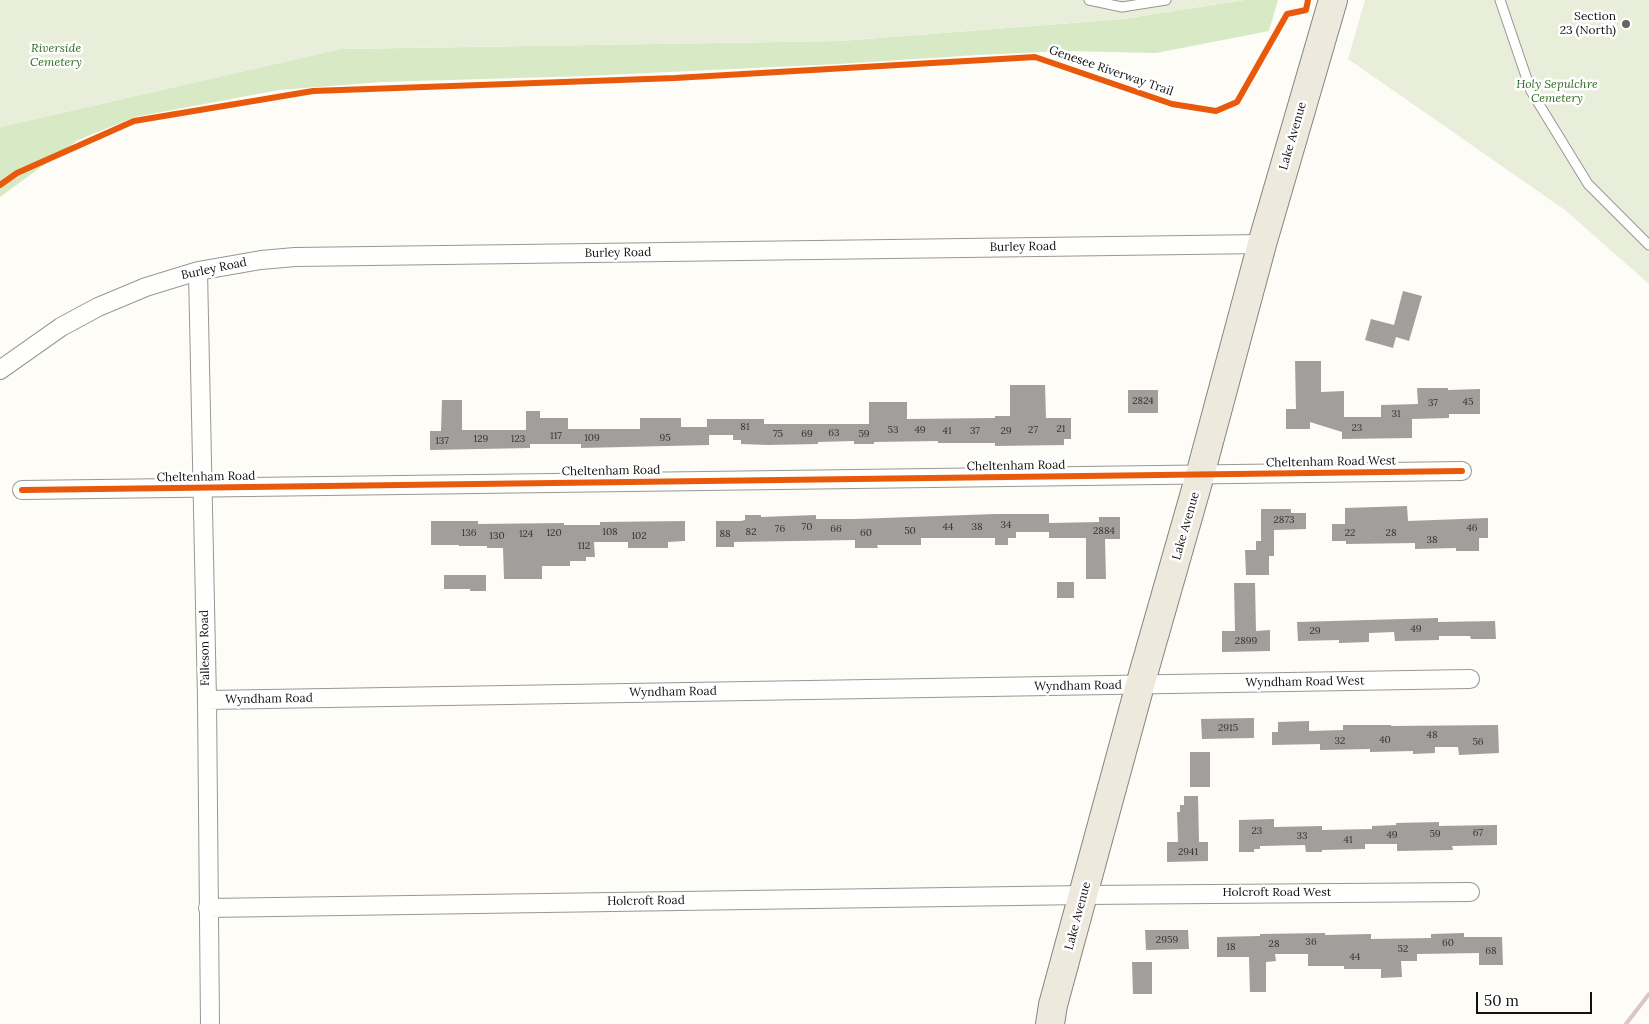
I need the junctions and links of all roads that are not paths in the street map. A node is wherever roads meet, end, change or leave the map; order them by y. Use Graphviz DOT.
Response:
graph roads {
  1 [pos="1090,0"];
  2 [pos="1166,0"];
  3 [pos="1333,0"];
  4 [pos="1500,0"];
  5 [pos="1262,244"];
  6 [pos="1649,245"];
  7 [pos="198,271"];
  8 [pos="0,370"];
  9 [pos="1462,471"];
  10 [pos="1200,474"];
  11 [pos="202,488"];
  12 [pos="22,490"];
  13 [pos="1470,679"];
  14 [pos="1140,685"];
  15 [pos="207,700"];
  16 [pos="1470,892"];
  17 [pos="1084,895"];
  18 [pos="208,908"];
  19 [pos="210,1024"];
  20 [pos="1050,1024"];
  1 -- 2 [label="lane"];
  3 -- 5 [label="main road, Lake Avenue"];
  4 -- 6 [label="lane"];
  5 -- 7 [label="street, Burley Road"];
  5 -- 10 [label="main road, Lake Avenue"];
  7 -- 8 [label="street, Burley Road"];
  7 -- 11 [label="street, Falleson Road"];
  9 -- 10 [label="street, Cheltenham Road West"];
  10 -- 11 [label="street, Cheltenham Road"];
  10 -- 14 [label="main road, Lake Avenue"];
  11 -- 12 [label="street, Cheltenham Road"];
  11 -- 15 [label="street, Falleson Road"];
  13 -- 14 [label="street, Wyndham Road West"];
  14 -- 15 [label="street, Wyndham Road"];
  14 -- 17 [label="main road, Lake Avenue"];
  15 -- 18 [label="street, Falleson Road"];
  16 -- 17 [label="street, Holcroft Road West"];
  17 -- 18 [label="street, Holcroft Road"];
  17 -- 20 [label="main road, Lake Avenue"];
  18 -- 19 [label="street, Falleson Road"];
}
